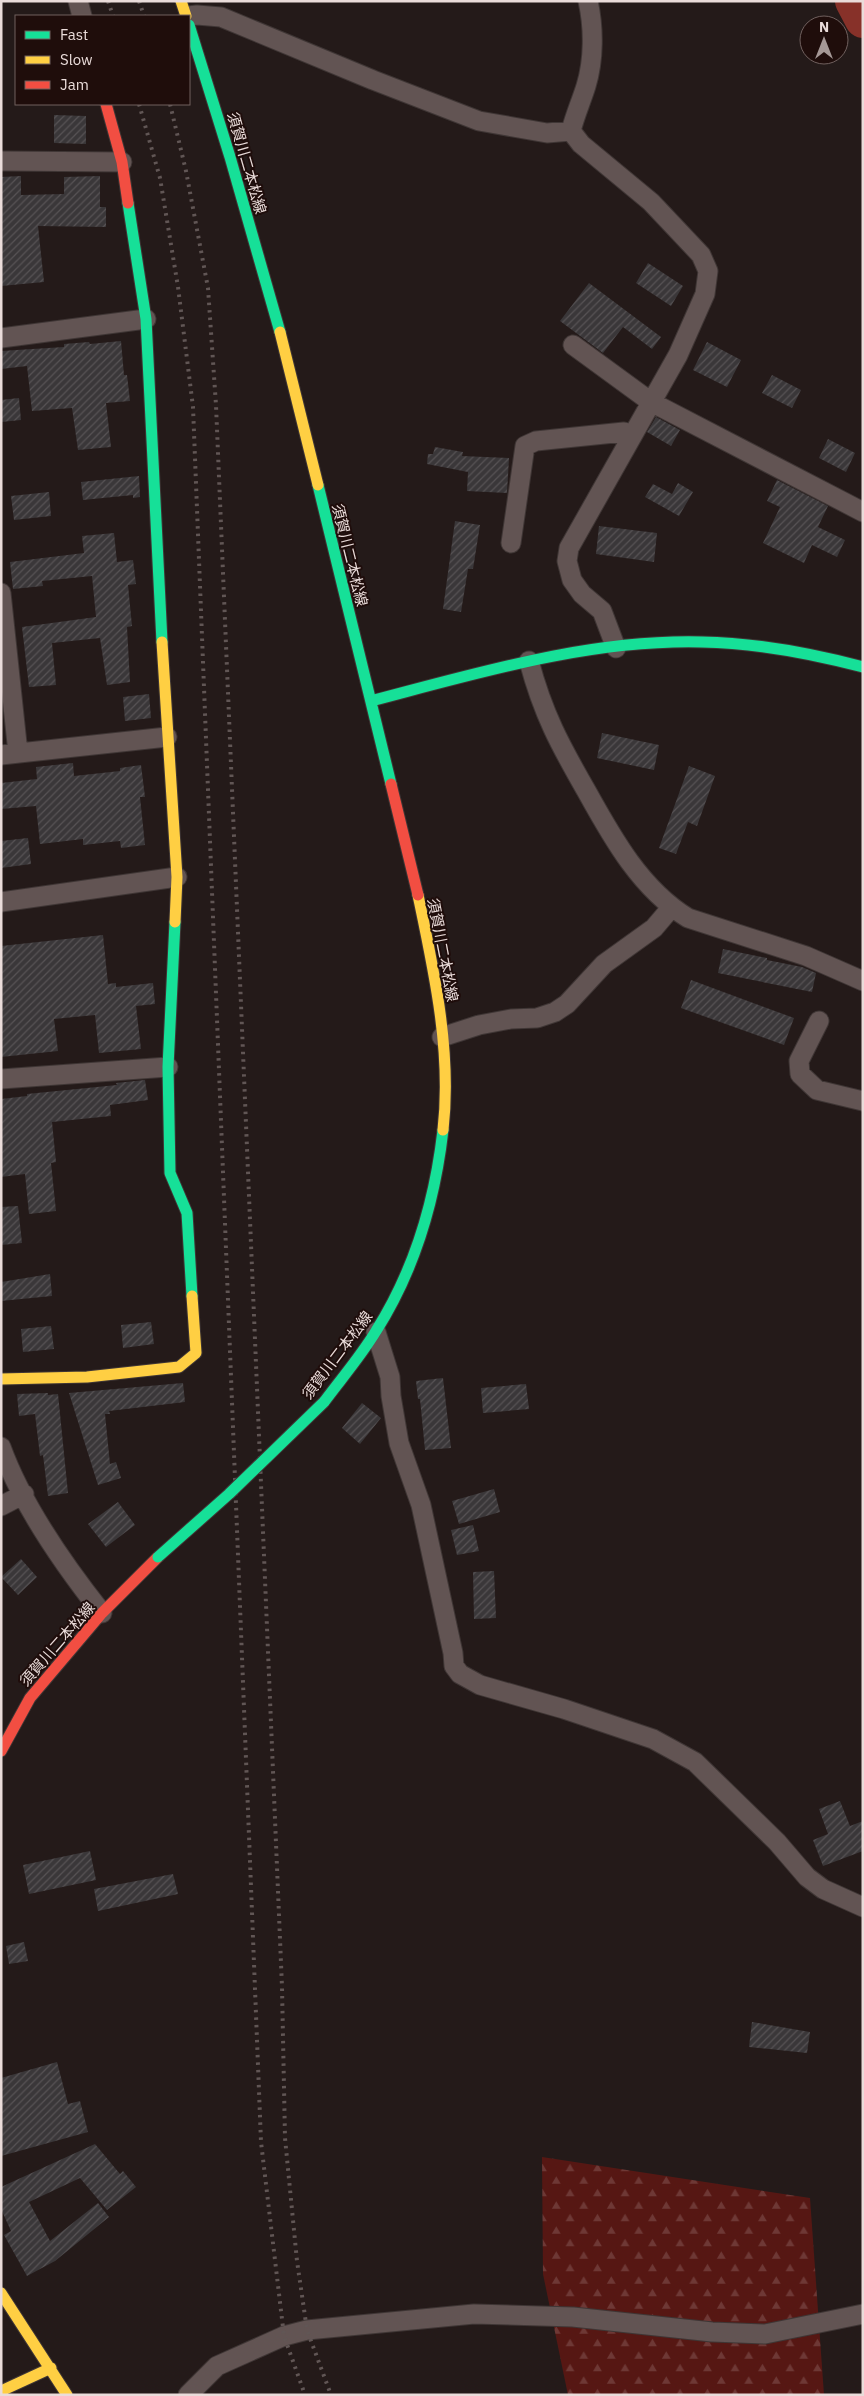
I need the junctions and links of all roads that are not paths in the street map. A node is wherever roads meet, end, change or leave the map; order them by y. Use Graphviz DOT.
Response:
graph roads {
  1 [pos="78,1"];
  2 [pos="181,1"];
  3 [pos="588,1"];
  4 [pos="82,15"];
  5 [pos="187,15"];
  6 [pos="190,16"];
  7 [pos="190,27"];
  8 [pos="106,105"];
  9 [pos="571,131"];
  10 [pos="1,161"];
  11 [pos="122,162"];
  12 [pos="146,319"];
  13 [pos="1,338"];
  14 [pos="573,345"];
  15 [pos="651,402"];
  16 [pos="632,435"];
  17 [pos="863,512"];
  18 [pos="511,543"];
  19 [pos="1,595"];
  20 [pos="616,648"];
  21 [pos="529,661"];
  22 [pos="863,667"];
  23 [pos="371,701"];
  24 [pos="167,737"];
  25 [pos="10,754"];
  26 [pos="177,877"];
  27 [pos="1,902"];
  28 [pos="671,908"];
  29 [pos="863,981"];
  30 [pos="819,1021"];
  31 [pos="442,1037"];
  32 [pos="168,1066"];
  33 [pos="1,1080"];
  34 [pos="863,1101"];
  35 [pos="376,1332"];
  36 [pos="1,1379"];
  37 [pos="1,1446"];
  38 [pos="24,1494"];
  39 [pos="1,1506"];
  40 [pos="102,1614"];
  41 [pos="1,1752"];
  42 [pos="863,1907"];
  43 [pos="1,2293"];
  44 [pos="863,2314"];
  45 [pos="51,2368"];
  46 [pos="1,2391"];
  47 [pos="67,2395"];
  48 [pos="188,2395"];
  1 -- 4 [label="street"];
  2 -- 5 [label="main road"];
  3 -- 9 [label="street"];
  6 -- 9 [label="street"];
  7 -- 23 [label="main road, 須賀川二本松線"];
  8 -- 11 [label="main road"];
  9 -- 15 [label="street"];
  10 -- 11 [label="street"];
  11 -- 12 [label="main road"];
  12 -- 13 [label="street"];
  12 -- 24 [label="main road"];
  14 -- 15 [label="street"];
  15 -- 16 [label="street"];
  15 -- 17 [label="street"];
  16 -- 18 [label="street"];
  16 -- 20 [label="street"];
  19 -- 25 [label="street"];
  20 -- 21 [label="main road"];
  20 -- 22 [label="main road"];
  21 -- 23 [label="main road"];
  21 -- 28 [label="street"];
  23 -- 31 [label="main road, 須賀川二本松線"];
  24 -- 25 [label="street"];
  24 -- 26 [label="main road"];
  26 -- 27 [label="street"];
  26 -- 32 [label="main road"];
  28 -- 29 [label="street"];
  28 -- 31 [label="street"];
  30 -- 34 [label="street"];
  31 -- 35 [label="main road, 須賀川二本松線"];
  32 -- 33 [label="street"];
  32 -- 36 [label="main road"];
  35 -- 40 [label="main road, 須賀川二本松線, bridge"];
  35 -- 42 [label="street"];
  37 -- 38 [label="street"];
  38 -- 39 [label="street"];
  38 -- 40 [label="street"];
  40 -- 41 [label="main road, 須賀川二本松線"];
  43 -- 45 [label="main road"];
  44 -- 48 [label="street"];
  45 -- 46 [label="main road"];
  45 -- 47 [label="main road"];
}
